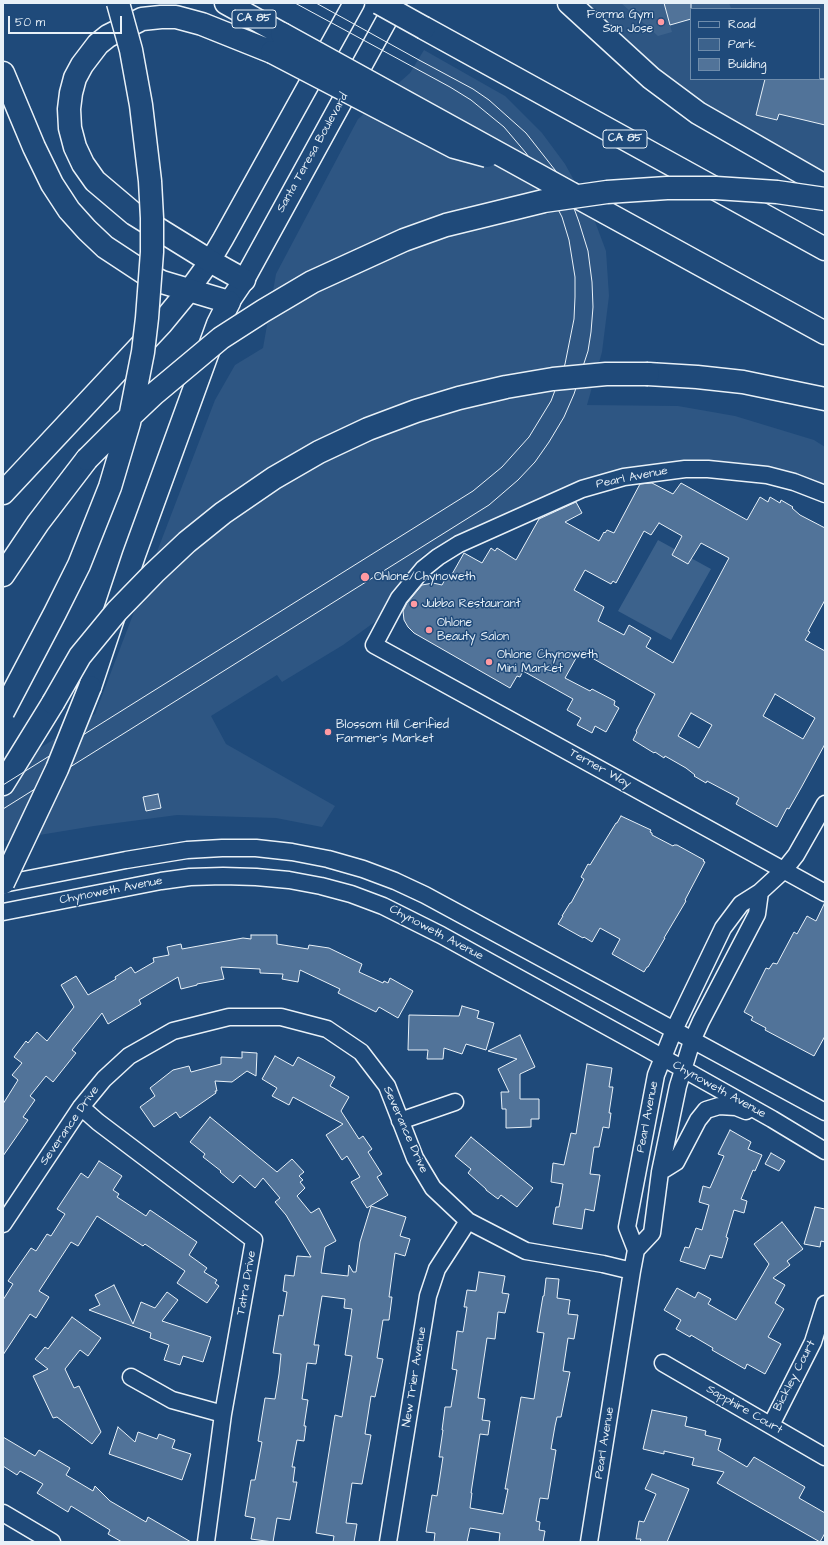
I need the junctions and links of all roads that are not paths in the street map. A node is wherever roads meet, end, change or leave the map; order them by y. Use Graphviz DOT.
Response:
graph roads {
  1 [pos="118,3"];
  2 [pos="226,3"];
  3 [pos="354,3"];
  4 [pos="379,3"];
  5 [pos="396,3"];
  6 [pos="569,3"];
  7 [pos="277,43"];
  8 [pos="3,73"];
  9 [pos="825,186"];
  10 [pos="825,200"];
  11 [pos="825,250"];
  12 [pos="210,261"];
  13 [pos="244,280"];
  14 [pos="189,290"];
  15 [pos="229,302"];
  16 [pos="825,333"];
  17 [pos="825,399"];
  18 [pos="3,493"];
  19 [pos="825,494"];
  20 [pos="3,575"];
  21 [pos="374,645"];
  22 [pos="3,712"];
  23 [pos="3,784"];
  24 [pos="825,804"];
  25 [pos="784,870"];
  26 [pos="3,883"];
  27 [pos="760,892"];
  28 [pos="825,893"];
  29 [pos="3,912"];
  30 [pos="674,1030"];
  31 [pos="692,1041"];
  32 [pos="663,1058"];
  33 [pos="684,1071"];
  34 [pos="455,1102"];
  35 [pos="81,1107"];
  36 [pos="825,1112"];
  37 [pos="772,1119"];
  38 [pos="400,1122"];
  39 [pos="825,1151"];
  40 [pos="660,1172"];
  41 [pos="468,1221"];
  42 [pos="3,1224"];
  43 [pos="636,1250"];
  44 [pos="632,1271"];
  45 [pos="825,1304"];
  46 [pos="663,1363"];
  47 [pos="131,1377"];
  48 [pos="223,1414"];
  49 [pos="771,1424"];
  50 [pos="825,1457"];
  51 [pos="3,1513"];
  52 [pos="52,1542"];
  53 [pos="206,1542"];
  54 [pos="388,1542"];
  55 [pos="589,1542"];
  1 -- 22 [label="highway, bridge"];
  2 -- 7 [label="highway, CA 85"];
  3 -- 12 [label="main road"];
  4 -- 11 [label="highway, CA 85, bridge"];
  5 -- 13 [label="main road, Santa Teresa Boulevard"];
  6 -- 9 [label="highway"];
  7 -- 12 [label="highway"];
  7 -- 16 [label="highway, CA 85, bridge"];
  8 -- 14 [label="highway"];
  10 -- 20 [label="highway, bridge"];
  12 -- 13 [label="highway"];
  12 -- 14 [label="main road"];
  13 -- 15 [label="main road, Santa Teresa Boulevard"];
  14 -- 15 [label="highway"];
  14 -- 18 [label="highway"];
  15 -- 26 [label="highway, bridge"];
  17 -- 23 [label="highway, bridge"];
  19 -- 21 [label="street, Pearl Avenue"];
  21 -- 25 [label="street, Terner Way"];
  24 -- 25 [label="street, Pearl Avenue"];
  25 -- 27 [label="street, Pearl Avenue"];
  25 -- 28 [label="street, Terner Way"];
  26 -- 30 [label="street"];
  27 -- 30 [label="street, Pearl Avenue"];
  27 -- 31 [label="street, Pearl Avenue"];
  29 -- 32 [label="street, Chynoweth Avenue"];
  30 -- 31 [label="street"];
  30 -- 32 [label="street, Pearl Avenue"];
  31 -- 33 [label="street, Pearl Avenue"];
  31 -- 36 [label="street"];
  32 -- 33 [label="street, Chynoweth Avenue"];
  32 -- 43 [label="street, Pearl Avenue"];
  33 -- 37 [label="street, Chynoweth Avenue"];
  33 -- 40 [label="street, Pearl Avenue"];
  34 -- 38 [label="street"];
  35 -- 38 [label="street, Severance Drive"];
  35 -- 42 [label="street, Severance Drive"];
  35 -- 48 [label="street, Tatra Drive"];
  37 -- 39 [label="street, Chynoweth Avenue"];
  37 -- 40 [label="street"];
  38 -- 41 [label="street, Severance Drive"];
  40 -- 43 [label="street, Pearl Avenue"];
  41 -- 44 [label="street, Severance Drive"];
  41 -- 54 [label="street, New Trier Avenue"];
  43 -- 44 [label="street, Pearl Avenue"];
  44 -- 55 [label="street, Pearl Avenue"];
  45 -- 49 [label="street, Bickley Court"];
  46 -- 49 [label="street, Sapphire Court"];
  47 -- 48 [label="street"];
  48 -- 53 [label="street, Tatra Drive"];
  49 -- 50 [label="street, Sapphire Court"];
  51 -- 52 [label="street"];
}
